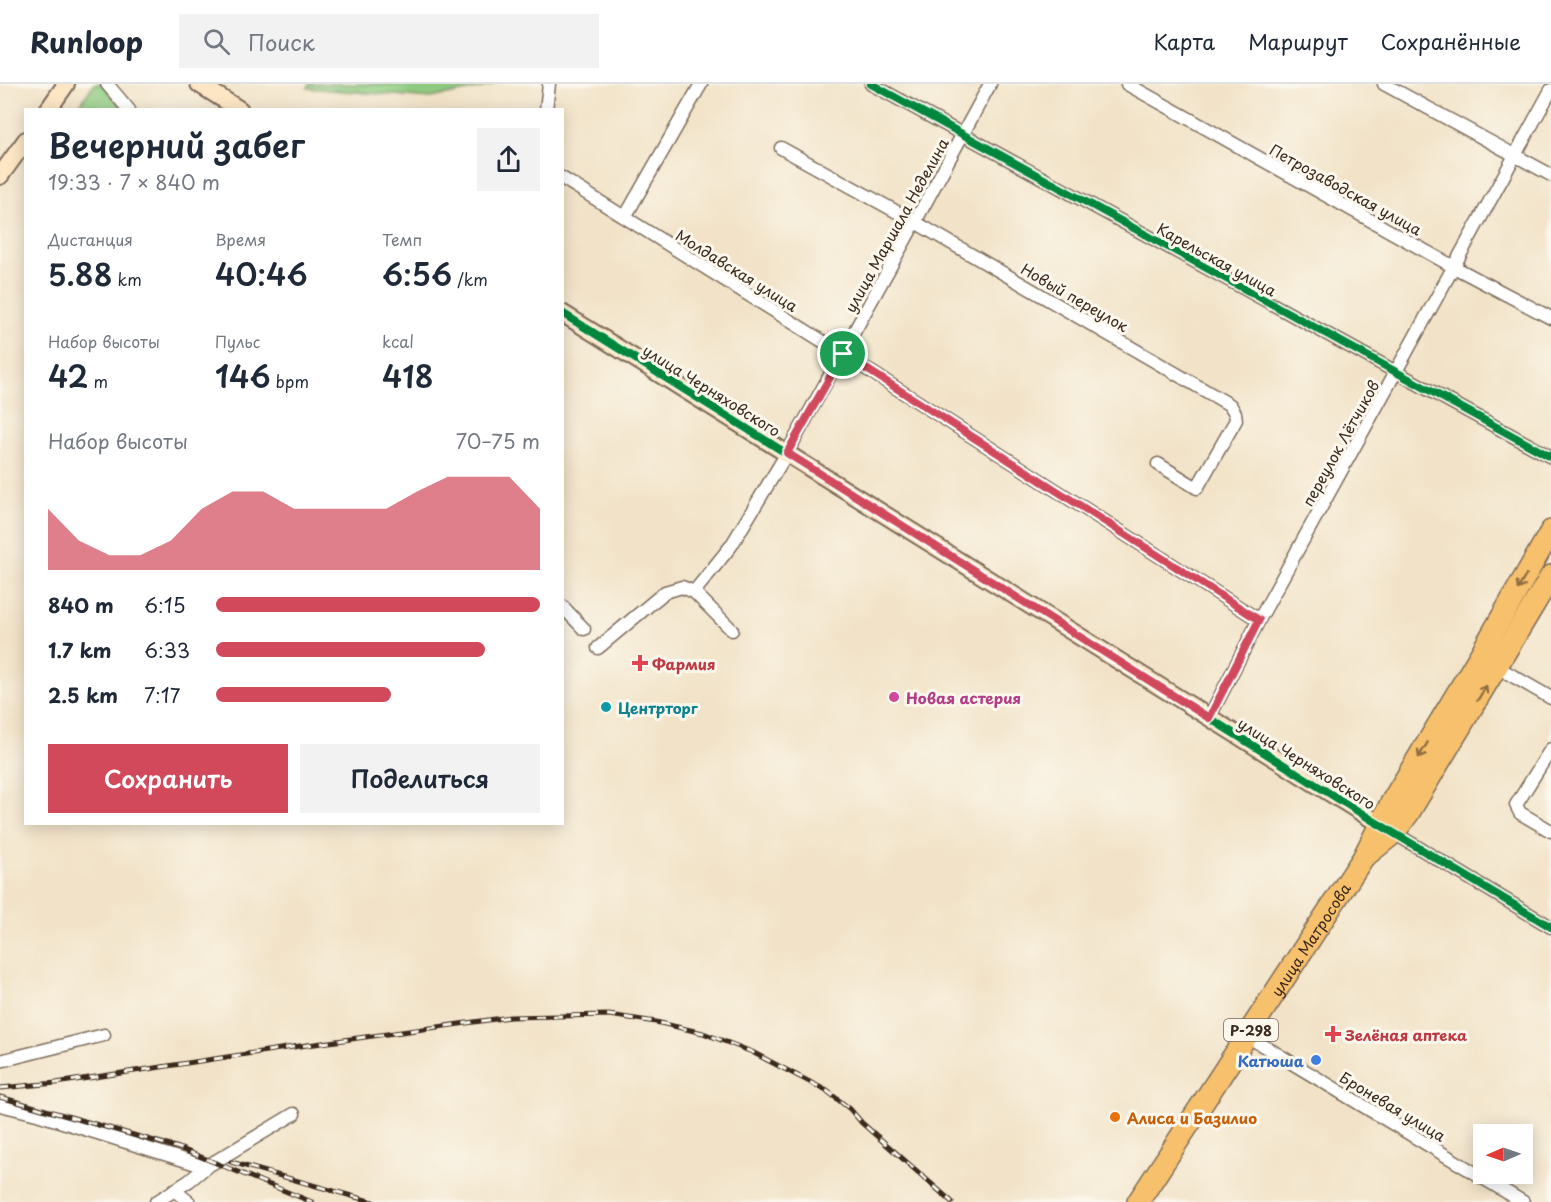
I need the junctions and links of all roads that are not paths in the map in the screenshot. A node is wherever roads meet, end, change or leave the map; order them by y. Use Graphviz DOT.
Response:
graph roads {
  1 [pos="50,84"];
  2 [pos="66,84"];
  3 [pos="107,84"];
  4 [pos="199,84"];
  5 [pos="549,84"];
  6 [pos="701,84"];
  7 [pos="871,84"];
  8 [pos="990,84"];
  9 [pos="1127,84"];
  10 [pos="1384,84"];
  11 [pos="1551,90"];
  12 [pos="43,108"];
  13 [pos="49,108"];
  14 [pos="127,108"];
  15 [pos="237,108"];
  16 [pos="546,108"];
  17 [pos="962,134"];
  18 [pos="24,144"];
  19 [pos="781,148"];
  20 [pos="1515,155"];
  21 [pos="1551,175"];
  22 [pos="0,176"];
  23 [pos="564,179"];
  24 [pos="625,217"];
  25 [pos="915,222"];
  26 [pos="1454,267"];
  27 [pos="564,314"];
  28 [pos="1551,318"];
  29 [pos="843,354"];
  30 [pos="1397,373"];
  31 [pos="787,453"];
  32 [pos="1551,457"];
  33 [pos="1158,464"];
  34 [pos="1551,531"];
  35 [pos="1551,576"];
  36 [pos="698,596"];
  37 [pos="564,608"];
  38 [pos="1259,620"];
  39 [pos="584,629"];
  40 [pos="732,630"];
  41 [pos="598,648"];
  42 [pos="1488,662"];
  43 [pos="1551,698"];
  44 [pos="1209,718"];
  45 [pos="1551,749"];
  46 [pos="1387,829"];
  47 [pos="1551,831"];
  48 [pos="1551,927"];
  49 [pos="104,1035"];
  50 [pos="1247,1036"];
  51 [pos="0,1061"];
  52 [pos="0,1105"];
  53 [pos="294,1114"];
  54 [pos="206,1167"];
  55 [pos="174,1190"];
  56 [pos="156,1202"];
  57 [pos="189,1202"];
  58 [pos="1138,1202"];
  59 [pos="1523,1202"];
  1 -- 12 [label="street"];
  2 -- 13 [label="street"];
  3 -- 14 [label="street"];
  4 -- 15 [label="street"];
  5 -- 16 [label="street"];
  6 -- 24 [label="street"];
  7 -- 17 [label="street, Карельская улица"];
  8 -- 17 [label="street, улица Маршала Неделина"];
  9 -- 26 [label="street, Петрозаводская улица"];
  10 -- 20 [label="street"];
  11 -- 20 [label="street, переулок Лётчиков"];
  17 -- 25 [label="street, улица Маршала Неделина"];
  17 -- 30 [label="street, Карельская улица"];
  18 -- 22 [label="street"];
  19 -- 25 [label="street, Новый переулок"];
  20 -- 21 [label="street"];
  20 -- 26 [label="street, переулок Лётчиков"];
  23 -- 24 [label="street, Молдавская улица"];
  24 -- 29 [label="street, Молдавская улица"];
  25 -- 29 [label="street, улица Маршала Неделина"];
  25 -- 33 [label="street, Новый переулок"];
  26 -- 28 [label="street, Петрозаводская улица"];
  26 -- 30 [label="street, переулок Лётчиков"];
  27 -- 31 [label="street, улица Черняховского"];
  29 -- 31 [label="street, улица Маршала Неделина"];
  29 -- 38 [label="street, Молдавская улица"];
  30 -- 32 [label="street, Карельская улица"];
  30 -- 38 [label="street, переулок Лётчиков"];
  31 -- 36 [label="street, улица Маршала Неделина"];
  31 -- 44 [label="street, улица Черняховского"];
  34 -- 42 [label="highway, улица Матросова / Р-298, one-way"];
  35 -- 42 [label="highway, улица Матросова / Р-298"];
  36 -- 40 [label="street"];
  36 -- 41 [label="street"];
  37 -- 39 [label="street"];
  38 -- 44 [label="street, переулок Лётчиков"];
  42 -- 43 [label="street"];
  42 -- 46 [label="highway, улица Матросова / Р-298"];
  44 -- 46 [label="street, улица Черняховского"];
  45 -- 47 [label="street"];
  46 -- 48 [label="street, улица Черняховского"];
  46 -- 50 [label="highway, улица Матросова / Р-298"];
  49 -- 51 [label="street"];
  50 -- 58 [label="highway, улица Матросова / Р-298"];
  50 -- 59 [label="street, Броневая улица"];
  52 -- 54 [label="street"];
  53 -- 54 [label="street"];
  54 -- 55 [label="street"];
  55 -- 56 [label="street"];
  55 -- 57 [label="street"];
}
